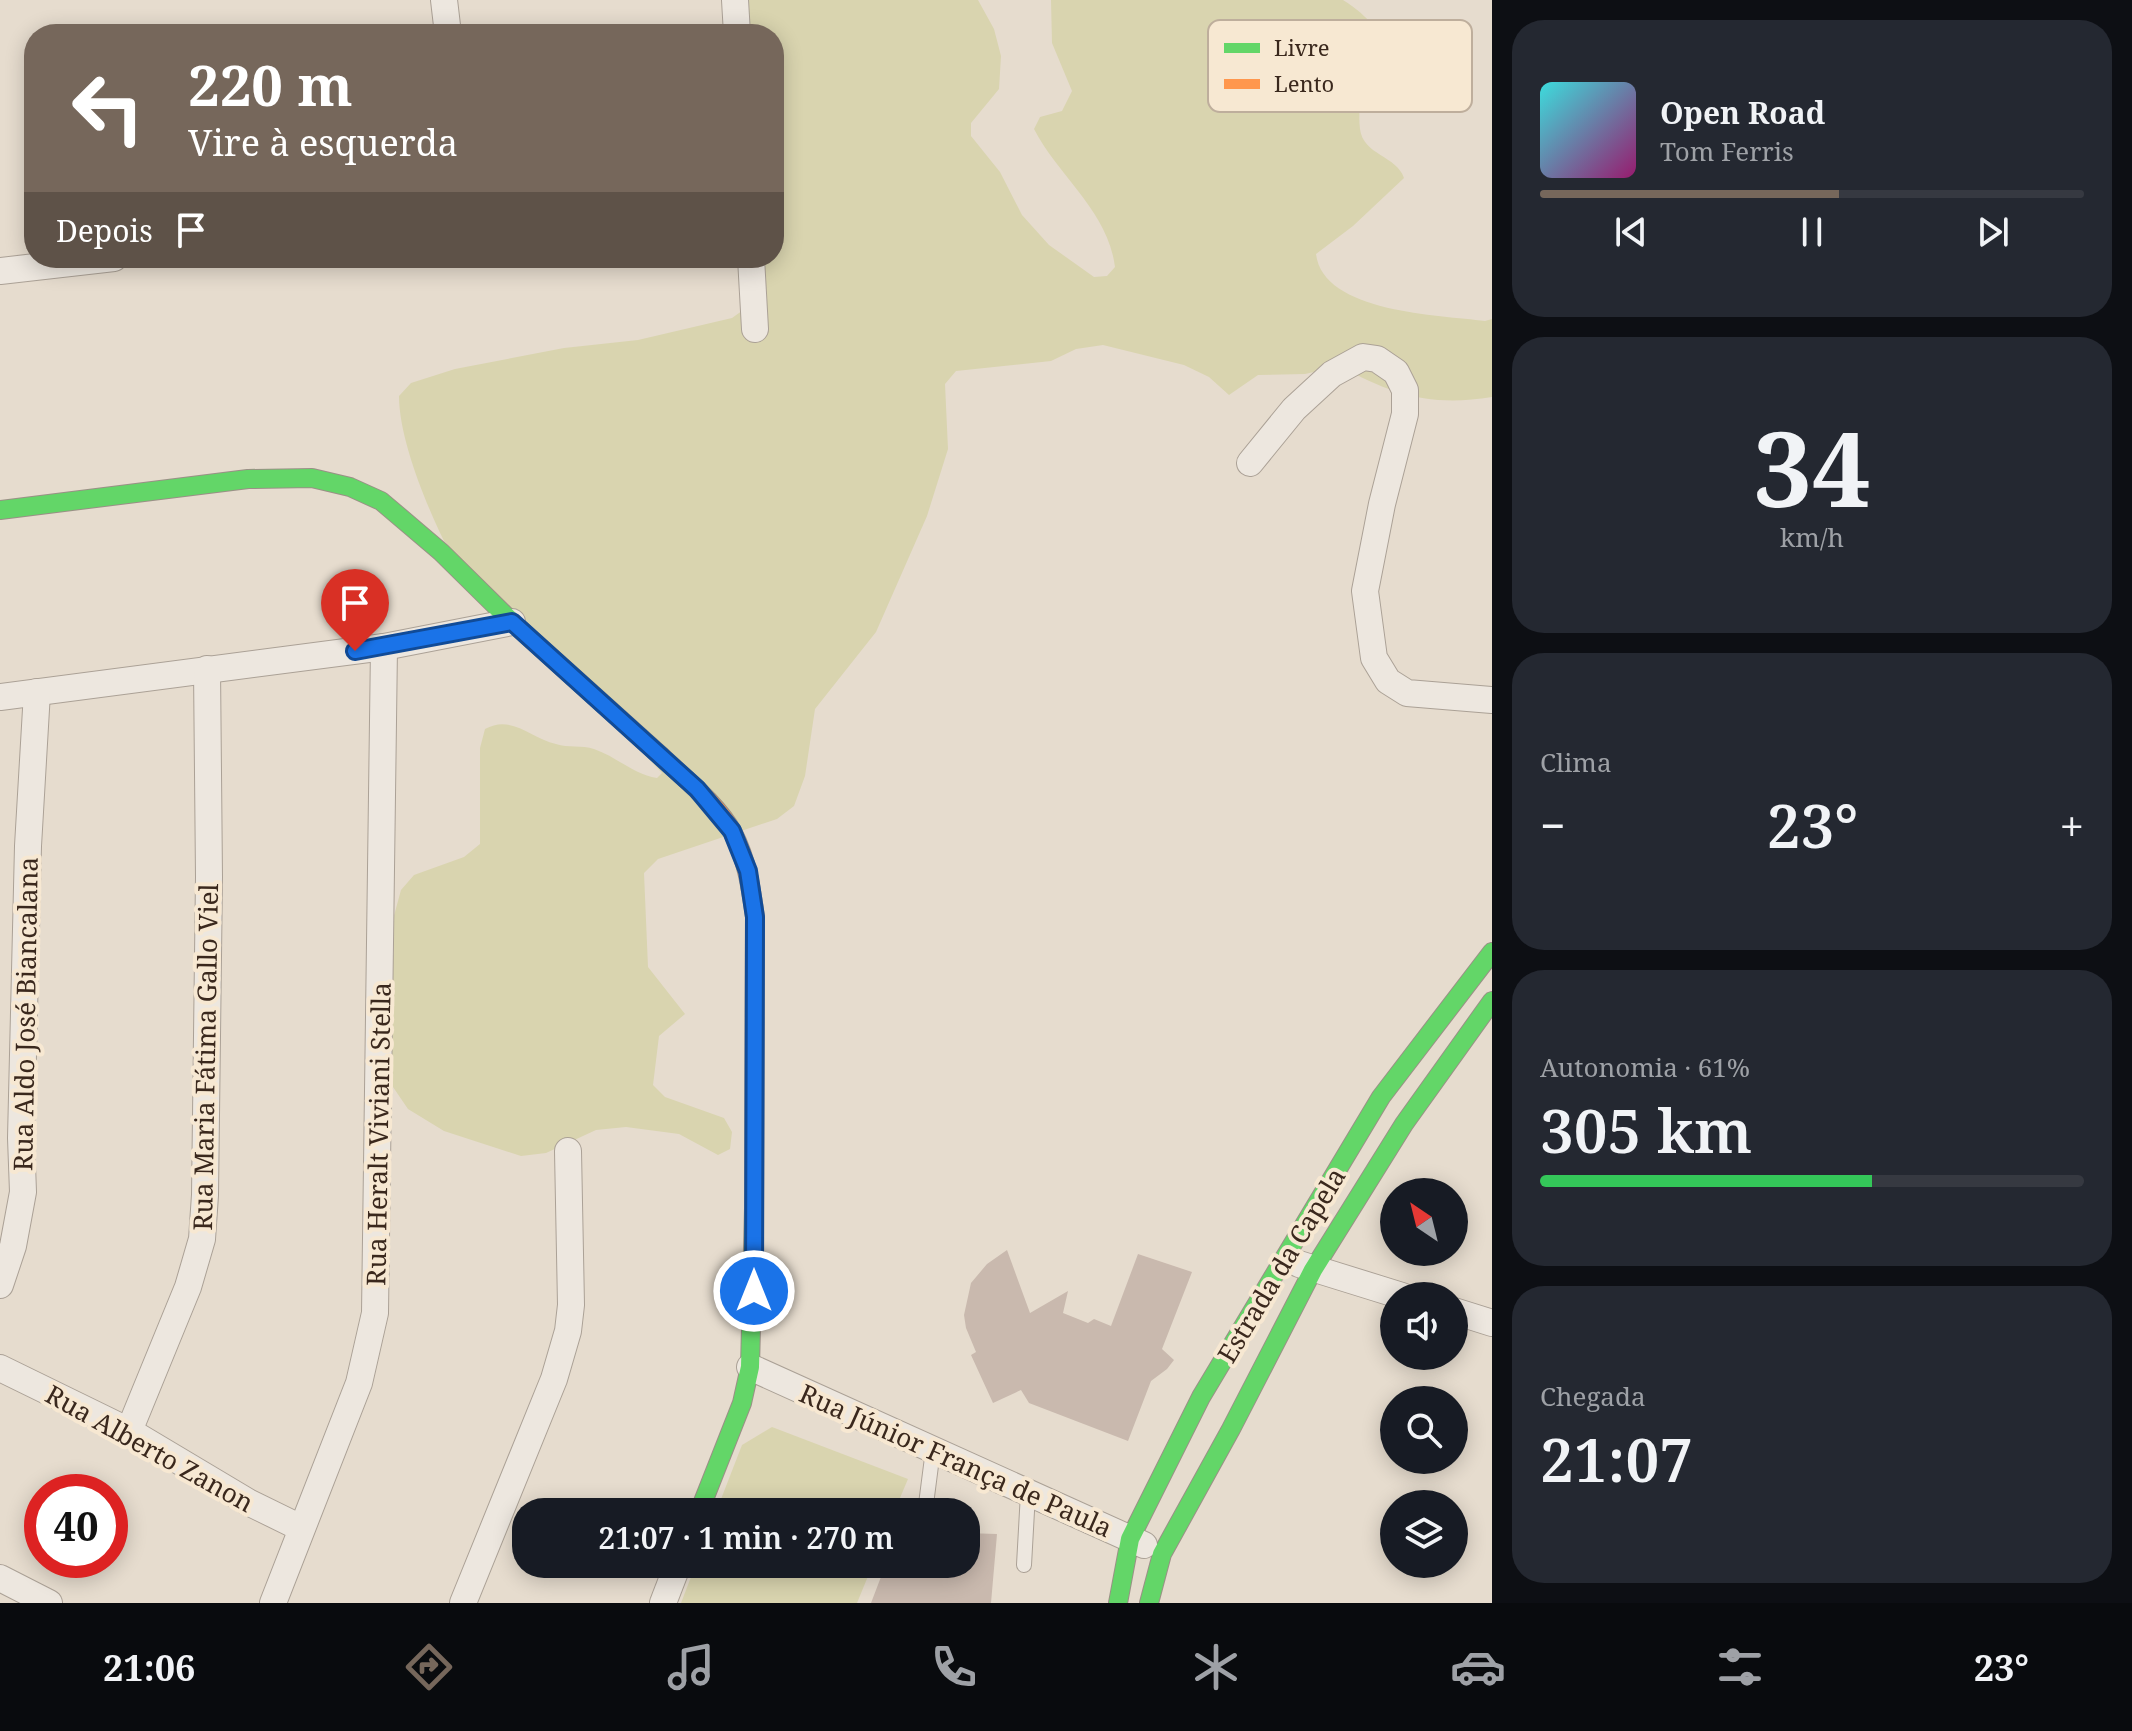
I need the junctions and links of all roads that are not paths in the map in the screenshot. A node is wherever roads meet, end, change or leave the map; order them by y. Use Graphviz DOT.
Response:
graph roads {
  1 [pos="444,0"];
  2 [pos="735,0"];
  3 [pos="447,24"];
  4 [pos="736,24"];
  5 [pos="752,268"];
  6 [pos="755,329"];
  7 [pos="1250,463"];
  8 [pos="0,510"];
  9 [pos="512,622"];
  10 [pos="384,647"];
  11 [pos="207,669"];
  12 [pos="37,692"];
  13 [pos="0,697"];
  14 [pos="1492,700"];
  15 [pos="1492,952"];
  16 [pos="1492,1001"];
  17 [pos="568,1151"];
  18 [pos="1285,1259"];
  19 [pos="1313,1270"];
  20 [pos="0,1285"];
  21 [pos="1380,1290"];
  22 [pos="1468,1315"];
  23 [pos="1492,1323"];
  24 [pos="750,1367"];
  25 [pos="0,1368"];
  26 [pos="129,1431"];
  27 [pos="933,1450"];
  28 [pos="1028,1493"];
  29 [pos="705,1498"];
  30 [pos="927,1498"];
  31 [pos="301,1528"];
  32 [pos="1130,1539"];
  33 [pos="1162,1554"];
  34 [pos="1024,1565"];
  35 [pos="0,1578"];
  36 [pos="673,1578"];
  37 [pos="49,1603"];
  38 [pos="273,1603"];
  39 [pos="463,1603"];
  40 [pos="663,1603"];
  41 [pos="1118,1603"];
  42 [pos="1149,1603"];
  1 -- 3 [label="street"];
  2 -- 4 [label="street"];
  5 -- 6 [label="street"];
  7 -- 14 [label="street"];
  8 -- 9 [label="street"];
  9 -- 10 [label="street"];
  9 -- 24 [label="street"];
  10 -- 11 [label="street"];
  10 -- 31 [label="street, Rua Heralt Viviani Stella"];
  11 -- 12 [label="street"];
  11 -- 26 [label="street, Rua Maria Fátima Gallo Viel"];
  12 -- 13 [label="street"];
  12 -- 20 [label="street, Rua Aldo José Biancalana"];
  15 -- 18 [label="street, Estrada da Capela"];
  16 -- 19 [label="street, Estrada da Capela"];
  17 -- 39 [label="street"];
  18 -- 19 [label="street"];
  18 -- 32 [label="street, Estrada da Capela"];
  19 -- 21 [label="street"];
  19 -- 33 [label="street, Estrada da Capela"];
  22 -- 23 [label="street"];
  24 -- 27 [label="street, Rua Júnior França de Paula"];
  24 -- 29 [label="street"];
  25 -- 26 [label="street, Rua Alberto Zanon"];
  26 -- 31 [label="street, Rua Alberto Zanon"];
  27 -- 28 [label="street, Rua Júnior França de Paula"];
  27 -- 30 [label="lane"];
  28 -- 32 [label="street, Rua Júnior França de Paula"];
  28 -- 34 [label="lane"];
  31 -- 38 [label="street, Rua Heralt Viviani Stella"];
  32 -- 33 [label="street, Rua Júnior França de Paula"];
  32 -- 41 [label="street, Estrada da Capela"];
  33 -- 42 [label="street, Estrada da Capela"];
  35 -- 37 [label="street"];
  36 -- 40 [label="street"];
}
